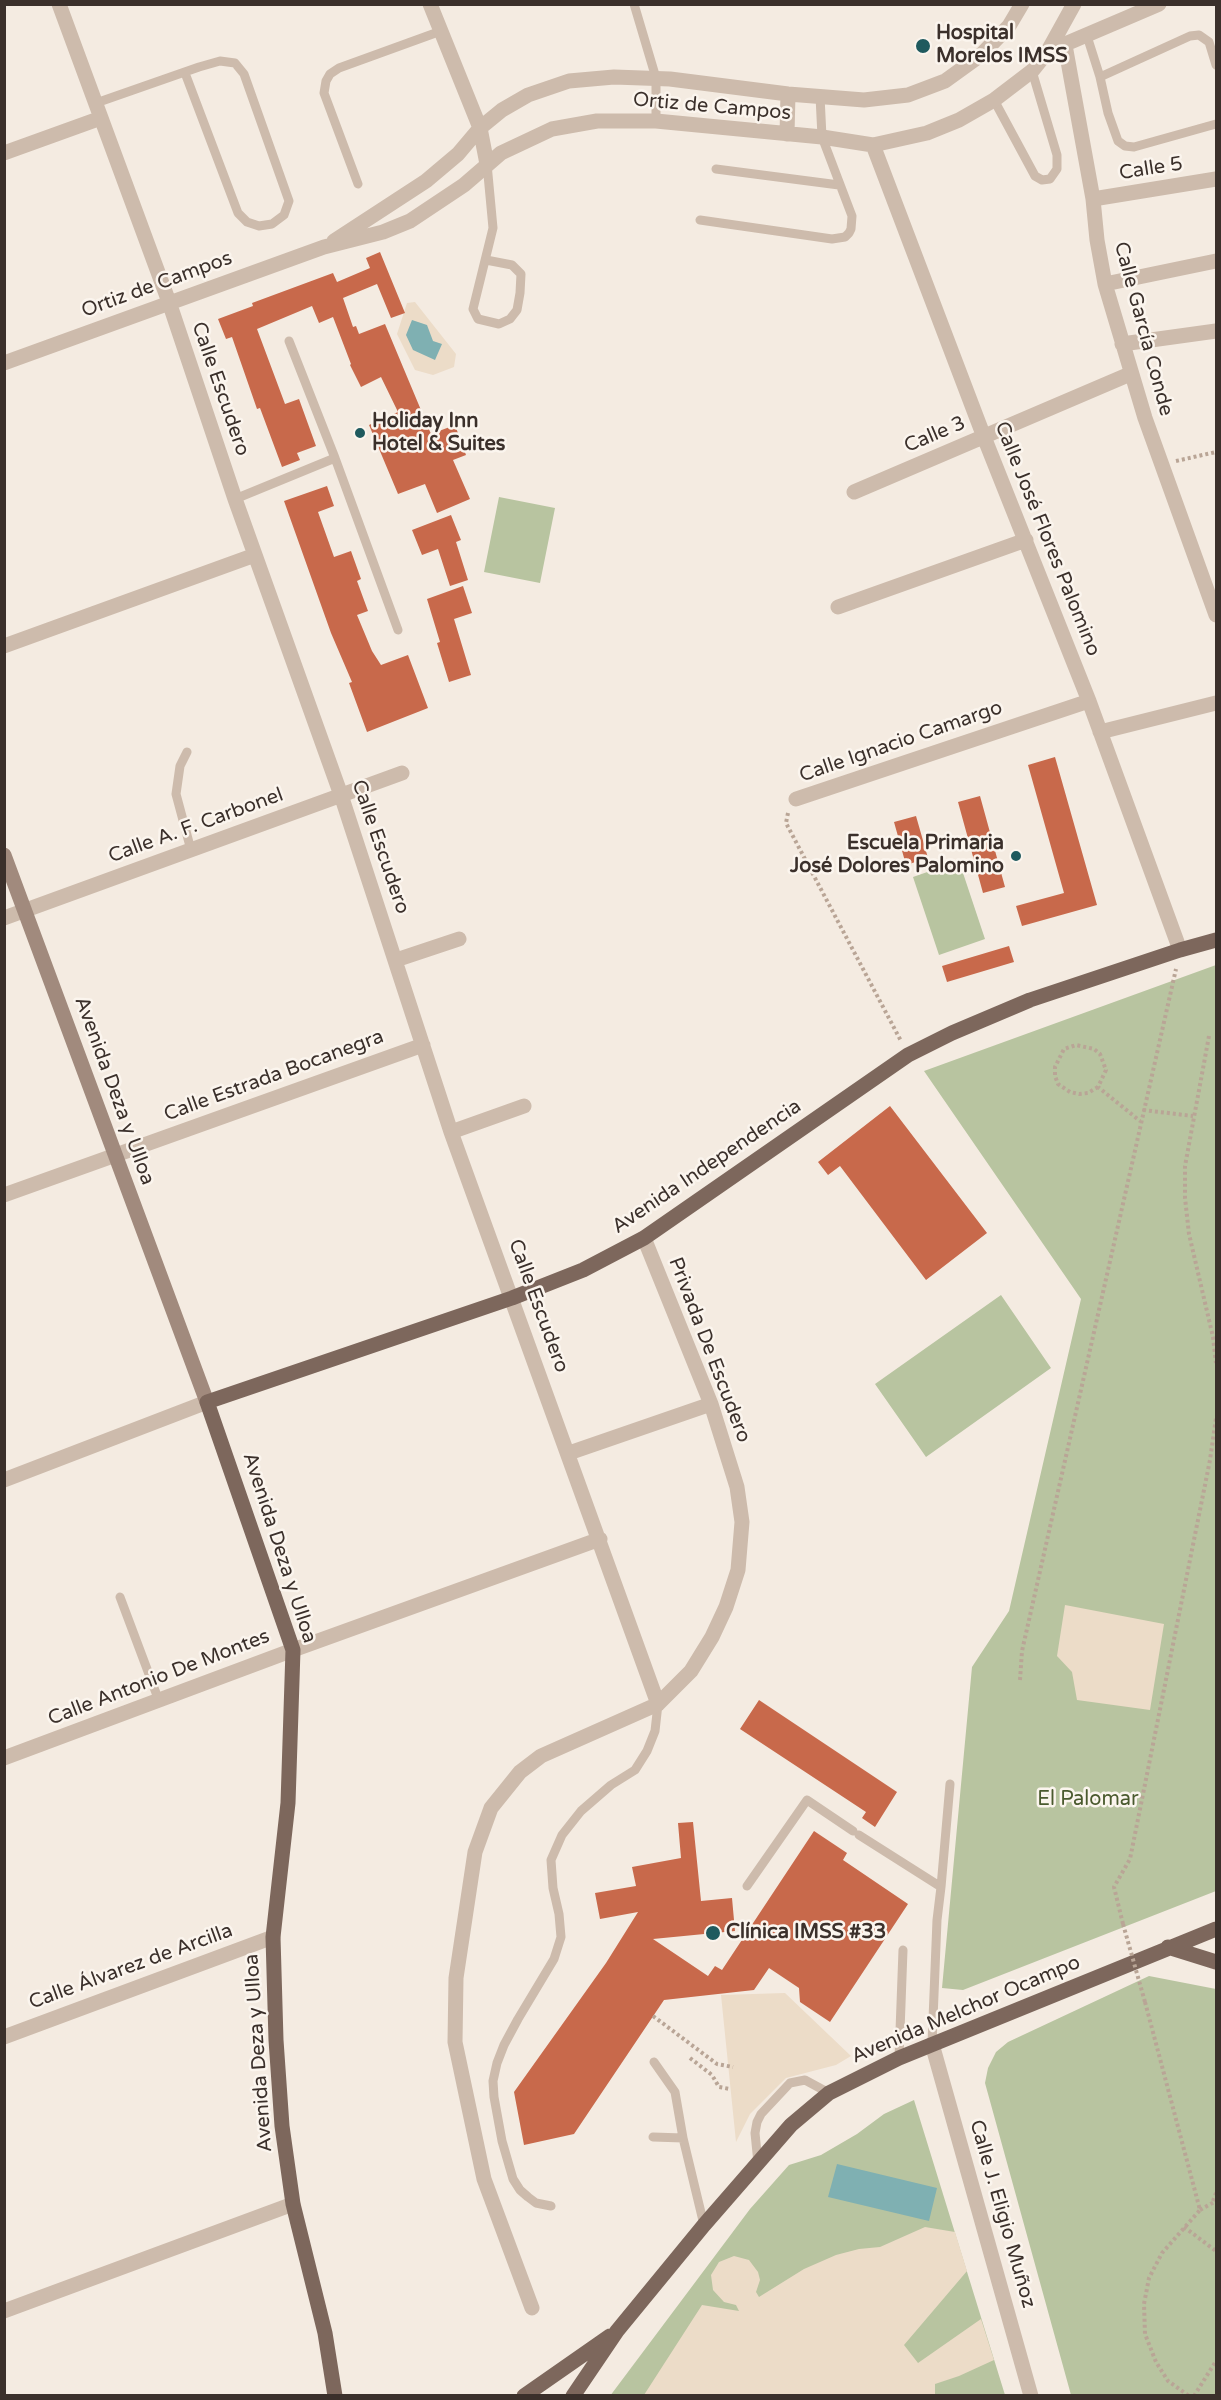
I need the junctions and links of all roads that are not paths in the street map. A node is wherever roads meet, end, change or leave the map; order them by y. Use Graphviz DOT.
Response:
graph roads {
  1 [pos="59,4"];
  2 [pos="430,4"];
  3 [pos="634,4"];
  4 [pos="1022,4"];
  5 [pos="1074,4"];
  6 [pos="1159,4"];
  7 [pos="441,31"];
  8 [pos="1087,36"];
  9 [pos="1065,45"];
  10 [pos="1048,51"];
  11 [pos="1216,65"];
  12 [pos="1032,71"];
  13 [pos="185,73"];
  14 [pos="1100,77"];
  15 [pos="656,78"];
  16 [pos="788,94"];
  17 [pos="820,96"];
  18 [pos="994,100"];
  19 [pos="99,111"];
  20 [pos="656,121"];
  21 [pos="1216,124"];
  22 [pos="480,128"];
  23 [pos="787,134"];
  24 [pos="822,137"];
  25 [pos="873,145"];
  26 [pos="4,153"];
  27 [pos="487,164"];
  28 [pos="716,169"];
  29 [pos="1216,179"];
  30 [pos="358,183"];
  31 [pos="839,185"];
  32 [pos="1093,199"];
  33 [pos="700,220"];
  34 [pos="324,247"];
  35 [pos="486,260"];
  36 [pos="1216,261"];
  37 [pos="1105,284"];
  38 [pos="169,302"];
  39 [pos="1216,331"];
  40 [pos="289,341"];
  41 [pos="1122,344"];
  42 [pos="4,363"];
  43 [pos="1130,374"];
  44 [pos="984,437"];
  45 [pos="335,458"];
  46 [pos="854,492"];
  47 [pos="235,499"];
  48 [pos="1026,540"];
  49 [pos="255,555"];
  50 [pos="838,607"];
  51 [pos="1216,615"];
  52 [pos="398,630"];
  53 [pos="4,646"];
  54 [pos="1089,701"];
  55 [pos="1216,703"];
  56 [pos="1100,732"];
  57 [pos="187,752"];
  58 [pos="402,773"];
  59 [pos="341,795"];
  60 [pos="796,799"];
  61 [pos="191,850"];
  62 [pos="4,855"];
  63 [pos="26,910"];
  64 [pos="4,918"];
  65 [pos="459,939"];
  66 [pos="1216,940"];
  67 [pos="1180,950"];
  68 [pos="396,960"];
  69 [pos="423,1045"];
  70 [pos="524,1106"];
  71 [pos="451,1131"];
  72 [pos="114,1155"];
  73 [pos="4,1195"];
  74 [pos="644,1238"];
  75 [pos="512,1298"];
  76 [pos="207,1402"];
  77 [pos="711,1404"];
  78 [pos="569,1453"];
  79 [pos="4,1480"];
  80 [pos="600,1539"];
  81 [pos="120,1597"];
  82 [pos="293,1650"];
  83 [pos="159,1701"];
  84 [pos="658,1704"];
  85 [pos="4,1758"];
  86 [pos="950,1784"];
  87 [pos="747,1886"];
  88 [pos="941,1887"];
  89 [pos="1216,1929"];
  90 [pos="273,1937"];
  91 [pos="1168,1947"];
  92 [pos="903,1950"];
  93 [pos="1216,1962"];
  94 [pos="4,2037"];
  95 [pos="933,2044"];
  96 [pos="899,2058"];
  97 [pos="654,2062"];
  98 [pos="829,2093"];
  99 [pos="653,2137"];
  100 [pos="683,2138"];
  101 [pos="758,2163"];
  102 [pos="293,2204"];
  103 [pos="551,2206"];
  104 [pos="704,2225"];
  105 [pos="532,2308"];
  106 [pos="4,2312"];
  107 [pos="617,2331"];
  108 [pos="335,2396"];
  109 [pos="524,2396"];
  110 [pos="573,2396"];
  111 [pos="1030,2396"];
  1 -- 19 [label="street, Calle Escudero"];
  2 -- 7 [label="street"];
  3 -- 15 [label="lane"];
  4 -- 17 [label="street, Ortiz de Campos"];
  5 -- 10 [label="street, Ortiz de Campos"];
  6 -- 8 [label="street"];
  7 -- 22 [label="street"];
  7 -- 30 [label="lane"];
  8 -- 9 [label="street"];
  8 -- 14 [label="lane"];
  9 -- 10 [label="street"];
  9 -- 32 [label="street, Calle García Conde"];
  10 -- 12 [label="street, Ortiz de Campos"];
  11 -- 14 [label="lane"];
  12 -- 18 [label="street, Ortiz de Campos"];
  12 -- 18 [label="lane"];
  13 -- 13 [label="lane"];
  13 -- 19 [label="lane"];
  14 -- 21 [label="lane"];
  15 -- 16 [label="street, Ortiz de Campos"];
  15 -- 20 [label="lane"];
  15 -- 22 [label="street, Ortiz de Campos"];
  16 -- 17 [label="street, Ortiz de Campos"];
  16 -- 23 [label="street"];
  17 -- 24 [label="lane"];
  18 -- 25 [label="street, Ortiz de Campos"];
  19 -- 26 [label="street"];
  19 -- 38 [label="street, Calle Escudero"];
  20 -- 23 [label="street, Ortiz de Campos"];
  20 -- 27 [label="street, Ortiz de Campos"];
  22 -- 27 [label="street"];
  22 -- 34 [label="street, Ortiz de Campos"];
  23 -- 24 [label="street, Ortiz de Campos"];
  24 -- 25 [label="street, Ortiz de Campos"];
  24 -- 31 [label="lane"];
  25 -- 44 [label="street, Calle José Flores Palomino"];
  27 -- 34 [label="street, Ortiz de Campos"];
  27 -- 35 [label="lane"];
  28 -- 31 [label="lane"];
  29 -- 32 [label="street, Calle 5"];
  31 -- 33 [label="lane"];
  32 -- 37 [label="street, Calle García Conde"];
  34 -- 38 [label="street, Ortiz de Campos"];
  35 -- 35 [label="lane"];
  36 -- 37 [label="street"];
  37 -- 41 [label="street, Calle García Conde"];
  38 -- 42 [label="street, Ortiz de Campos"];
  38 -- 47 [label="street, Calle Escudero"];
  39 -- 41 [label="street"];
  40 -- 45 [label="lane"];
  41 -- 43 [label="street, Calle García Conde"];
  43 -- 44 [label="street, Calle 3"];
  43 -- 51 [label="street, Calle García Conde"];
  44 -- 46 [label="street, Calle 3"];
  44 -- 48 [label="street, Calle José Flores Palomino"];
  45 -- 47 [label="lane"];
  45 -- 52 [label="lane"];
  47 -- 49 [label="street, Calle Escudero"];
  48 -- 50 [label="street"];
  48 -- 54 [label="street, Calle José Flores Palomino"];
  49 -- 53 [label="street"];
  49 -- 59 [label="street, Calle Escudero"];
  54 -- 56 [label="street, Calle José Flores Palomino"];
  54 -- 60 [label="street, Calle Ignacio Camargo"];
  55 -- 56 [label="street"];
  56 -- 67 [label="street, Calle José Flores Palomino"];
  57 -- 61 [label="lane"];
  58 -- 59 [label="street, Calle A. F. Carbonel"];
  59 -- 61 [label="street, Calle A. F. Carbonel"];
  59 -- 68 [label="street, Calle Escudero"];
  61 -- 63 [label="street, Calle A. F. Carbonel"];
  62 -- 63 [label="main road, Avenida Deza y Ulloa"];
  63 -- 64 [label="street, Calle A. F. Carbonel"];
  63 -- 72 [label="main road, Avenida Deza y Ulloa"];
  65 -- 68 [label="street"];
  66 -- 67 [label="main road, Avenida Independencia"];
  67 -- 74 [label="main road, Avenida Independencia"];
  68 -- 69 [label="street, Calle Escudero"];
  69 -- 71 [label="street, Calle Escudero"];
  69 -- 72 [label="street, Calle Estrada Bocanegra"];
  70 -- 71 [label="street"];
  71 -- 75 [label="street, Calle Escudero"];
  72 -- 73 [label="street, Calle Estrada Bocanegra"];
  72 -- 76 [label="main road, Avenida Deza y Ulloa"];
  74 -- 75 [label="main road, Avenida Independencia"];
  74 -- 77 [label="street, Privada De Escudero"];
  75 -- 76 [label="main road, Avenida Independencia"];
  75 -- 78 [label="street, Calle Escudero"];
  76 -- 79 [label="street"];
  76 -- 82 [label="main road, Avenida Deza y Ulloa"];
  77 -- 78 [label="street"];
  77 -- 84 [label="street, Privada De Escudero"];
  78 -- 80 [label="street, Calle Escudero"];
  80 -- 82 [label="street, Calle Antonio De Montes"];
  80 -- 84 [label="street, Calle Escudero"];
  81 -- 83 [label="lane"];
  82 -- 83 [label="street, Calle Antonio De Montes"];
  82 -- 90 [label="main road, Avenida Deza y Ulloa"];
  83 -- 85 [label="street, Calle Antonio De Montes"];
  84 -- 103 [label="lane"];
  84 -- 105 [label="street"];
  86 -- 88 [label="lane"];
  87 -- 88 [label="lane"];
  88 -- 95 [label="lane"];
  89 -- 91 [label="main road, Avenida Melchor Ocampo"];
  90 -- 94 [label="street, Calle Álvarez de Arcilla"];
  90 -- 102 [label="main road, Avenida Deza y Ulloa"];
  91 -- 93 [label="main road"];
  91 -- 95 [label="main road, Avenida Melchor Ocampo"];
  92 -- 96 [label="lane"];
  95 -- 96 [label="main road, Avenida Melchor Ocampo"];
  95 -- 111 [label="street, Calle J. Eligio Muñoz"];
  96 -- 98 [label="main road, Avenida Melchor Ocampo"];
  97 -- 100 [label="lane"];
  98 -- 101 [label="main road, Avenida Melchor Ocampo"];
  98 -- 101 [label="lane"];
  99 -- 100 [label="lane"];
  100 -- 104 [label="lane"];
  101 -- 104 [label="main road, Avenida Melchor Ocampo"];
  102 -- 106 [label="street"];
  102 -- 108 [label="main road, Avenida Deza y Ulloa"];
  104 -- 107 [label="main road, Avenida Melchor Ocampo"];
  107 -- 109 [label="main road"];
  107 -- 110 [label="main road"];
}
